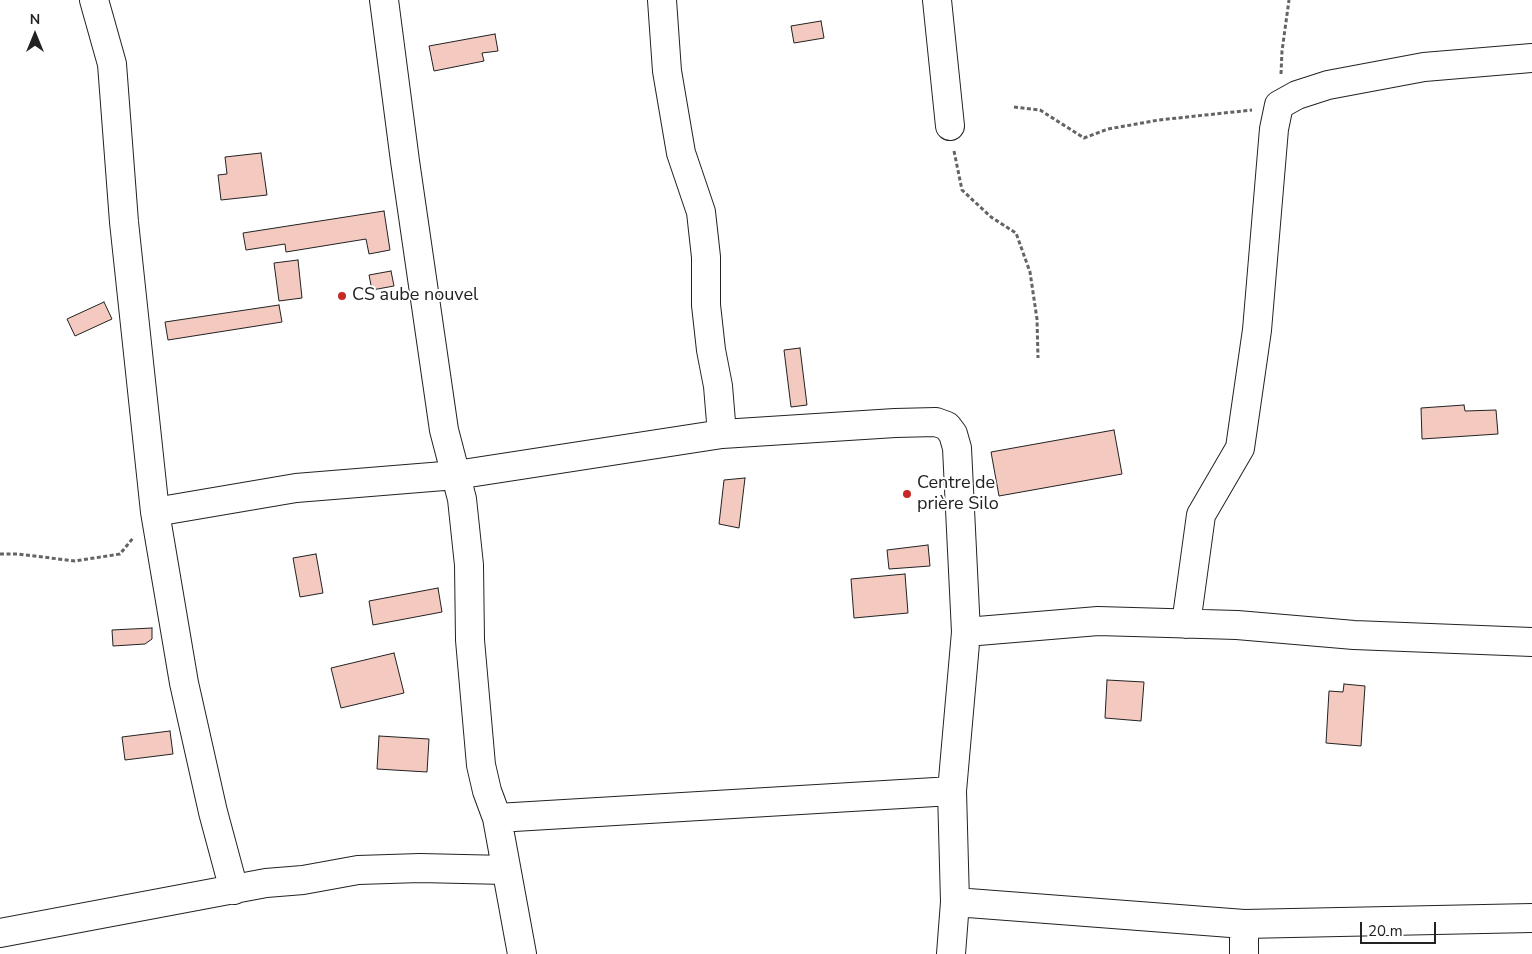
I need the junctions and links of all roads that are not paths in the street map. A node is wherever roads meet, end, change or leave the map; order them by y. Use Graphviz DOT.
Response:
graph roads {
  1 [pos="94,0"];
  2 [pos="384,0"];
  3 [pos="662,0"];
  4 [pos="937,0"];
  5 [pos="1532,58"];
  6 [pos="950,126"];
  7 [pos="722,434"];
  8 [pos="456,474"];
  9 [pos="155,512"];
  10 [pos="1186,624"];
  11 [pos="966,632"];
  12 [pos="1532,642"];
  13 [pos="952,791"];
  14 [pos="497,818"];
  15 [pos="506,870"];
  16 [pos="234,890"];
  17 [pos="955,902"];
  18 [pos="1532,918"];
  19 [pos="1244,924"];
  20 [pos="0,933"];
  21 [pos="522,954"];
  22 [pos="950,954"];
  23 [pos="1244,954"];
  1 -- 9 [label="street"];
  2 -- 8 [label="street"];
  3 -- 7 [label="street"];
  4 -- 6 [label="street"];
  5 -- 10 [label="street"];
  7 -- 8 [label="street"];
  7 -- 11 [label="street"];
  8 -- 9 [label="street"];
  8 -- 14 [label="street"];
  9 -- 16 [label="street"];
  10 -- 11 [label="street"];
  10 -- 12 [label="street"];
  11 -- 13 [label="street"];
  13 -- 14 [label="street"];
  13 -- 17 [label="street"];
  14 -- 15 [label="street"];
  15 -- 16 [label="street"];
  15 -- 21 [label="street"];
  16 -- 20 [label="street"];
  17 -- 19 [label="street"];
  17 -- 22 [label="street"];
  18 -- 19 [label="street"];
  19 -- 23 [label="street"];
}
